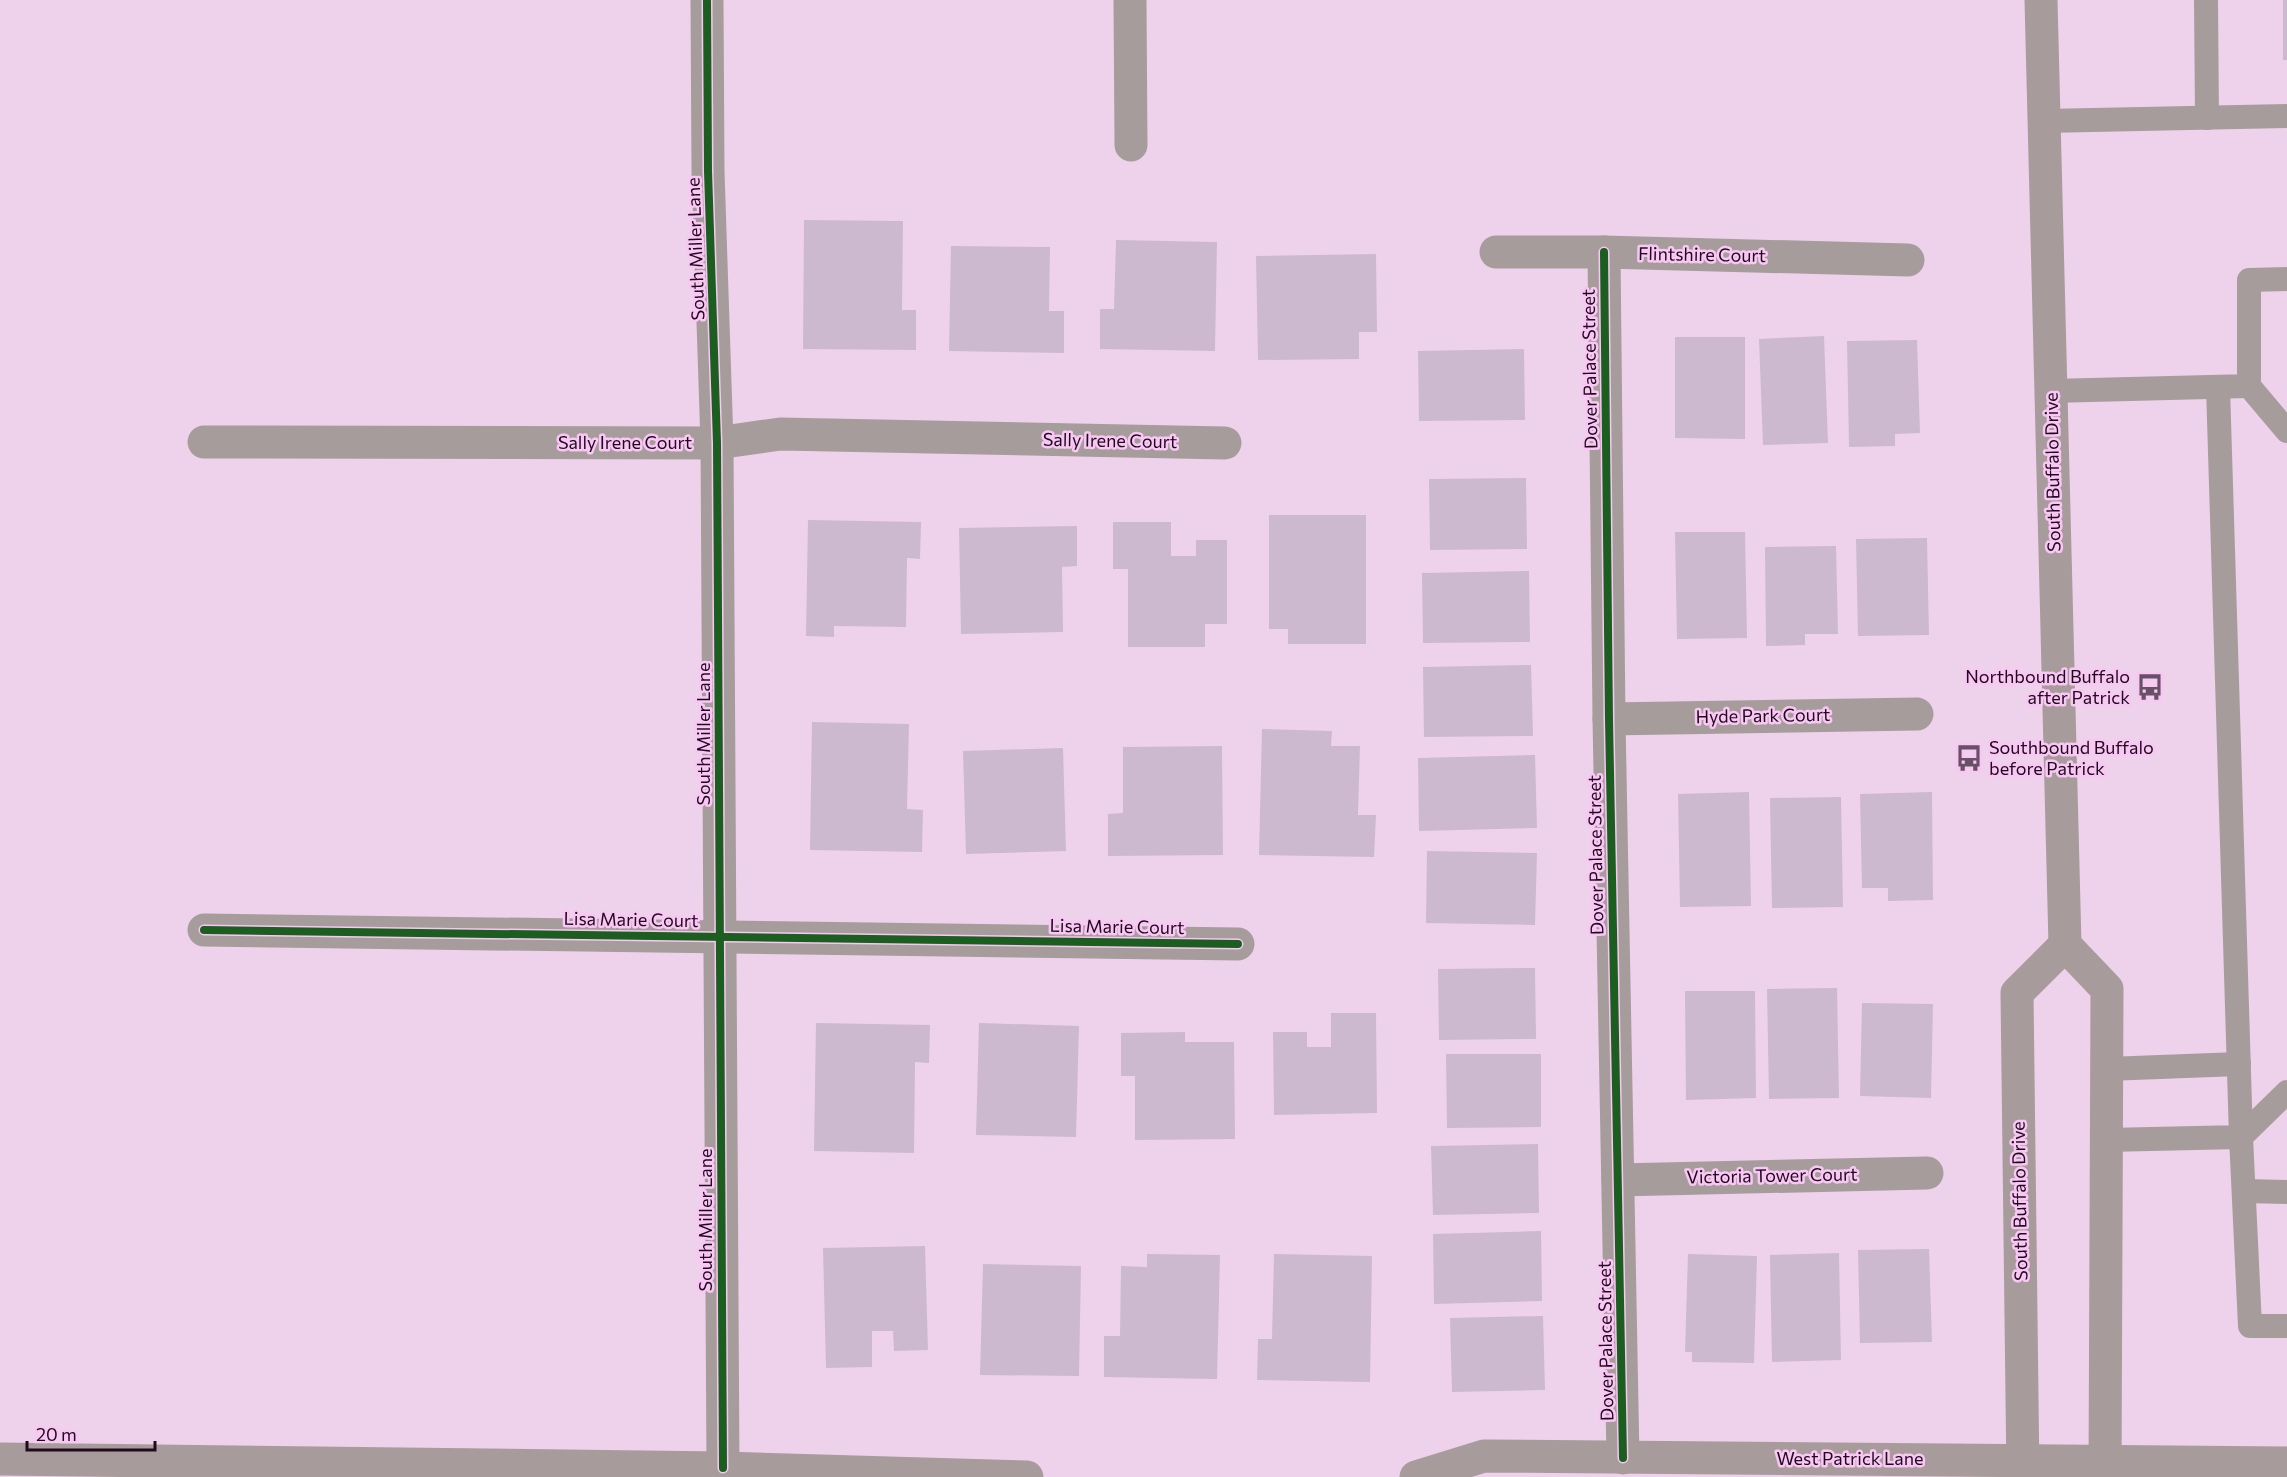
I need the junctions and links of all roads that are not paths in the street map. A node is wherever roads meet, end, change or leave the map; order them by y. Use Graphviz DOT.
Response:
graph roads {
  1 [pos="707,0"];
  2 [pos="1130,0"];
  3 [pos="2042,0"];
  4 [pos="2206,0"];
  5 [pos="2287,117"];
  6 [pos="2207,118"];
  7 [pos="2044,121"];
  8 [pos="1131,145"];
  9 [pos="1496,252"];
  10 [pos="1604,252"];
  11 [pos="1908,260"];
  12 [pos="2287,279"];
  13 [pos="2249,386"];
  14 [pos="2218,387"];
  15 [pos="2051,391"];
  16 [pos="2287,431"];
  17 [pos="204,442"];
  18 [pos="717,443"];
  19 [pos="1226,443"];
  20 [pos="1917,714"];
  21 [pos="1609,719"];
  22 [pos="204,930"];
  23 [pos="720,936"];
  24 [pos="1238,944"];
  25 [pos="2065,945"];
  26 [pos="2239,1064"];
  27 [pos="2107,1069"];
  28 [pos="2287,1092"];
  29 [pos="2241,1137"];
  30 [pos="2106,1140"];
  31 [pos="1927,1173"];
  32 [pos="1618,1180"];
  33 [pos="2244,1191"];
  34 [pos="2287,1192"];
  35 [pos="2287,1326"];
  36 [pos="1623,1458"];
  37 [pos="0,1459"];
  38 [pos="2287,1463"];
  39 [pos="2023,1469"];
  40 [pos="2105,1469"];
  41 [pos="723,1473"];
  42 [pos="1027,1477"];
  43 [pos="1416,1477"];
  1 -- 18 [label="street, South Miller Lane"];
  2 -- 8 [label="street"];
  3 -- 7 [label="main road, South Buffalo Drive"];
  4 -- 6 [label="lane"];
  5 -- 6 [label="lane"];
  6 -- 7 [label="lane"];
  7 -- 15 [label="main road, South Buffalo Drive"];
  9 -- 10 [label="street, Flintshire Court"];
  10 -- 11 [label="street, Flintshire Court"];
  10 -- 21 [label="street, Dover Palace Street"];
  12 -- 13 [label="lane"];
  13 -- 14 [label="lane"];
  13 -- 16 [label="lane"];
  14 -- 15 [label="lane"];
  14 -- 26 [label="lane"];
  15 -- 25 [label="main road, South Buffalo Drive"];
  17 -- 18 [label="street, Sally Irene Court"];
  18 -- 19 [label="street, Sally Irene Court"];
  18 -- 23 [label="street, South Miller Lane"];
  20 -- 21 [label="street, Hyde Park Court"];
  21 -- 32 [label="street, Dover Palace Street"];
  22 -- 23 [label="street, Lisa Marie Court"];
  23 -- 24 [label="street, Lisa Marie Court"];
  23 -- 41 [label="street, South Miller Lane"];
  25 -- 27 [label="main road"];
  25 -- 39 [label="main road, South Buffalo Drive"];
  26 -- 27 [label="lane"];
  26 -- 29 [label="lane"];
  27 -- 30 [label="main road"];
  28 -- 29 [label="lane"];
  29 -- 30 [label="lane"];
  29 -- 33 [label="lane"];
  30 -- 40 [label="main road"];
  31 -- 32 [label="street, Victoria Tower Court"];
  32 -- 36 [label="street, Dover Palace Street"];
  33 -- 34 [label="lane"];
  33 -- 35 [label="lane"];
  36 -- 39 [label="main road, West Patrick Lane"];
  36 -- 43 [label="main road, West Patrick Lane"];
  37 -- 41 [label="main road"];
  38 -- 40 [label="main road, West Patrick Lane"];
  39 -- 40 [label="main road, West Patrick Lane"];
  41 -- 42 [label="main road"];
}
